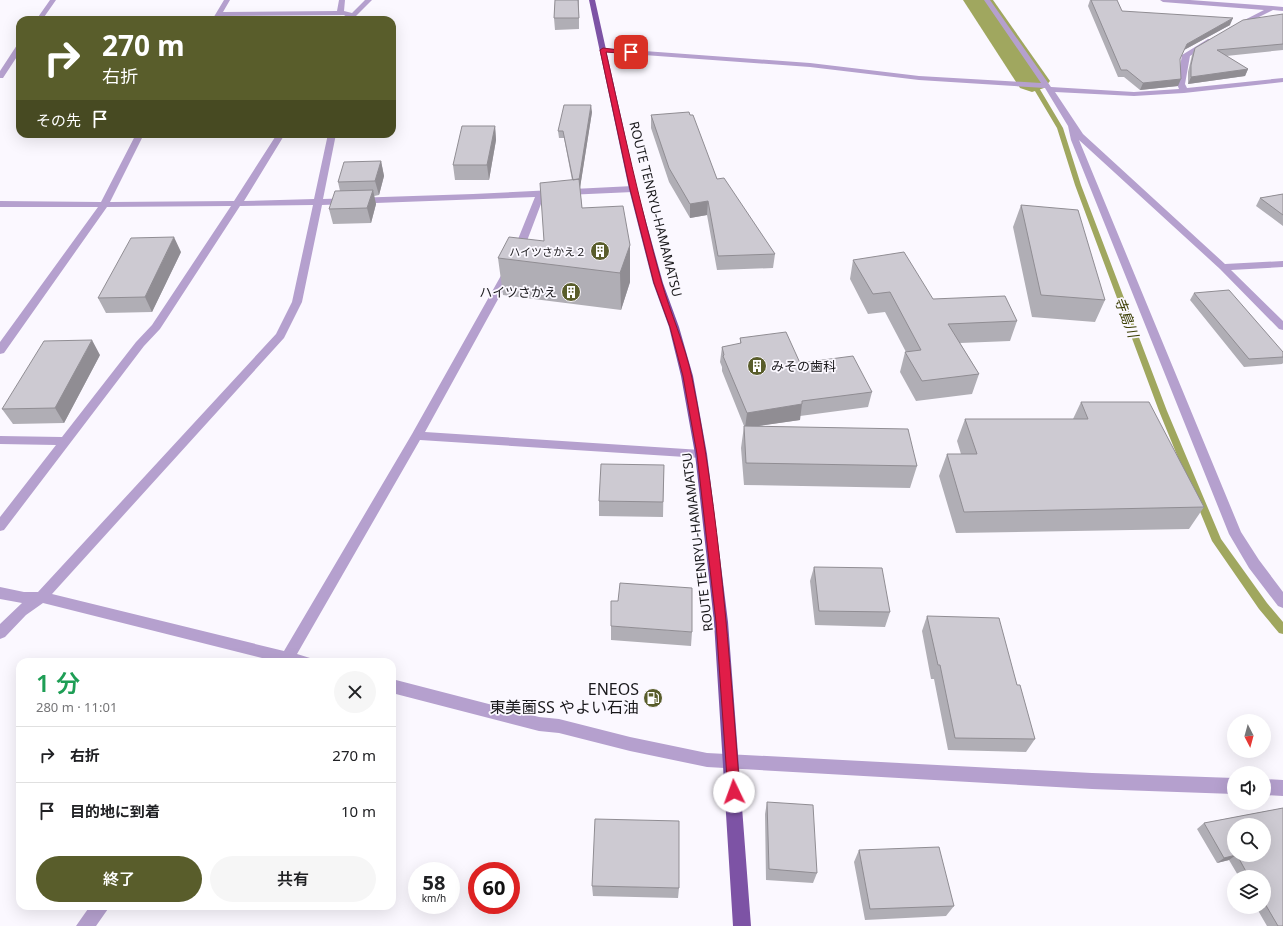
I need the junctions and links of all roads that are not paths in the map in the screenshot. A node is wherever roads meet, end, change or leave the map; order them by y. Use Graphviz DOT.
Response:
graph roads {
  1 [pos="53,0"];
  2 [pos="227,0"];
  3 [pos="342,0"];
  4 [pos="369,0"];
  5 [pos="592,0"];
  6 [pos="987,0"];
  7 [pos="1163,0"];
  8 [pos="1272,8"];
  9 [pos="1283,9"];
  10 [pos="340,13"];
  11 [pos="219,14"];
  12 [pos="42,16"];
  13 [pos="351,16"];
  14 [pos="356,16"];
  15 [pos="603,50"];
  16 [pos="16,54"];
  17 [pos="0,76"];
  18 [pos="1283,80"];
  19 [pos="1045,87"];
  20 [pos="1184,91"];
  21 [pos="1072,126"];
  22 [pos="138,138"];
  23 [pos="278,138"];
  24 [pos="331,138"];
  25 [pos="633,189"];
  26 [pos="541,194"];
  27 [pos="319,202"];
  28 [pos="0,204"];
  29 [pos="237,204"];
  30 [pos="104,205"];
  31 [pos="1283,264"];
  32 [pos="1223,267"];
  33 [pos="1283,327"];
  34 [pos="0,350"];
  35 [pos="417,436"];
  36 [pos="0,440"];
  37 [pos="65,441"];
  38 [pos="701,454"];
  39 [pos="0,526"];
  40 [pos="0,594"];
  41 [pos="41,597"];
  42 [pos="1283,602"];
  43 [pos="0,633"];
  44 [pos="279,658"];
  45 [pos="288,658"];
  46 [pos="396,687"];
  47 [pos="732,762"];
  48 [pos="1227,786"];
  49 [pos="1271,787"];
  50 [pos="1283,788"];
  51 [pos="97,910"];
  52 [pos="85,926"];
  53 [pos="742,926"];
  1 -- 12 [label="street"];
  2 -- 11 [label="street"];
  3 -- 10 [label="street"];
  4 -- 14 [label="street"];
  5 -- 15 [label="main road, ROUTE TENRYU-HAMAMATSU"];
  6 -- 19 [label="street"];
  7 -- 8 [label="street"];
  8 -- 9 [label="street"];
  8 -- 20 [label="street"];
  10 -- 11 [label="street"];
  10 -- 13 [label="street"];
  15 -- 19 [label="street"];
  15 -- 25 [label="main road, ROUTE TENRYU-HAMAMATSU"];
  16 -- 17 [label="street"];
  18 -- 20 [label="street"];
  19 -- 20 [label="street"];
  19 -- 21 [label="street"];
  21 -- 32 [label="street"];
  21 -- 42 [label="street"];
  22 -- 30 [label="street"];
  23 -- 29 [label="street"];
  24 -- 27 [label="street"];
  25 -- 26 [label="street"];
  25 -- 38 [label="main road, ROUTE TENRYU-HAMAMATSU"];
  26 -- 27 [label="street"];
  26 -- 35 [label="street"];
  27 -- 29 [label="street"];
  27 -- 41 [label="street"];
  28 -- 30 [label="street"];
  29 -- 30 [label="street"];
  29 -- 37 [label="street"];
  30 -- 34 [label="street"];
  31 -- 32 [label="street"];
  32 -- 33 [label="street"];
  35 -- 38 [label="street"];
  35 -- 45 [label="street"];
  36 -- 37 [label="street"];
  37 -- 39 [label="street"];
  38 -- 47 [label="main road, ROUTE TENRYU-HAMAMATSU"];
  40 -- 41 [label="street"];
  41 -- 43 [label="street"];
  41 -- 44 [label="street"];
  46 -- 47 [label="street"];
  47 -- 48 [label="street"];
  47 -- 53 [label="main road, ROUTE TENRYU-HAMAMATSU"];
  49 -- 50 [label="street"];
  51 -- 52 [label="street"];
}
